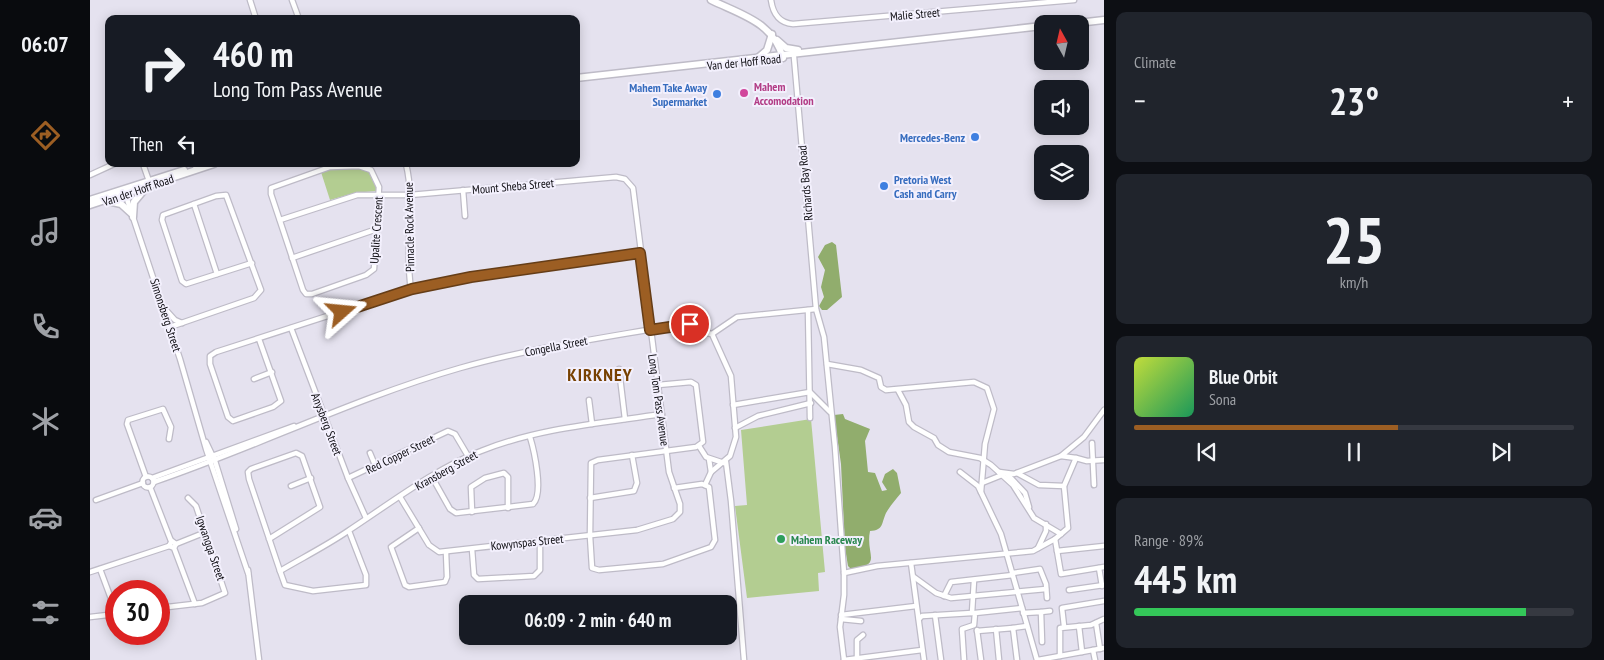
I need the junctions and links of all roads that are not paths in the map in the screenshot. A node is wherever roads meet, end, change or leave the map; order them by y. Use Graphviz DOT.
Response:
graph roads {
  1 [pos="250,0"];
  2 [pos="292,0"];
  3 [pos="711,0"];
  4 [pos="771,0"];
  5 [pos="1074,0"];
  6 [pos="255,15"];
  7 [pos="298,15"];
  8 [pos="1104,20"];
  9 [pos="1089,22"];
  10 [pos="1034,27"];
  11 [pos="774,36"];
  12 [pos="912,41"];
  13 [pos="816,51"];
  14 [pos="783,56"];
  15 [pos="758,57"];
  16 [pos="794,57"];
  17 [pos="580,79"];
  18 [pos="580,79"];
  19 [pos="107,167"];
  20 [pos="144,167"];
  21 [pos="190,167"];
  22 [pos="204,167"];
  23 [pos="344,167"];
  24 [pos="362,167"];
  25 [pos="406,167"];
  26 [pos="90,175"];
  27 [pos="616,176"];
  28 [pos="149,183"];
  29 [pos="462,190"];
  30 [pos="124,191"];
  31 [pos="410,194"];
  32 [pos="379,195"];
  33 [pos="90,200"];
  34 [pos="105,201"];
  35 [pos="194,204"];
  36 [pos="90,206"];
  37 [pos="133,216"];
  38 [pos="465,216"];
  39 [pos="280,220"];
  40 [pos="377,229"];
  41 [pos="640,253"];
  42 [pos="292,258"];
  43 [pos="252,263"];
  44 [pos="217,274"];
  45 [pos="412,289"];
  46 [pos="162,303"];
  47 [pos="816,309"];
  48 [pos="808,310"];
  49 [pos="182,323"];
  50 [pos="170,327"];
  51 [pos="291,328"];
  52 [pos="650,330"];
  53 [pos="712,334"];
  54 [pos="259,339"];
  55 [pos="827,364"];
  56 [pos="619,369"];
  57 [pos="272,372"];
  58 [pos="254,379"];
  59 [pos="658,385"];
  60 [pos="898,390"];
  61 [pos="810,392"];
  62 [pos="589,400"];
  63 [pos="811,403"];
  64 [pos="733,405"];
  65 [pos="1104,410"];
  66 [pos="830,413"];
  67 [pos="662,414"];
  68 [pos="324,416"];
  69 [pos="810,418"];
  70 [pos="625,419"];
  71 [pos="592,424"];
  72 [pos="298,426"];
  73 [pos="735,428"];
  74 [pos="530,437"];
  75 [pos="169,439"];
  76 [pos="1092,443"];
  77 [pos="699,446"];
  78 [pos="666,451"];
  79 [pos="370,453"];
  80 [pos="211,456"];
  81 [pos="468,456"];
  82 [pos="632,456"];
  83 [pos="1061,456"];
  84 [pos="1076,458"];
  85 [pos="708,459"];
  86 [pos="984,460"];
  87 [pos="1104,460"];
  88 [pos="1092,461"];
  89 [pos="213,462"];
  90 [pos="725,462"];
  91 [pos="375,465"];
  92 [pos="711,472"];
  93 [pos="960,472"];
  94 [pos="1017,473"];
  95 [pos="1003,474"];
  96 [pos="146,477"];
  97 [pos="432,477"];
  98 [pos="311,478"];
  99 [pos="348,478"];
  100 [pos="153,480"];
  101 [pos="143,483"];
  102 [pos="982,483"];
  103 [pos="705,485"];
  104 [pos="1094,485"];
  105 [pos="291,486"];
  106 [pos="1064,486"];
  107 [pos="150,487"];
  108 [pos="674,488"];
  109 [pos="981,492"];
  110 [pos="400,496"];
  111 [pos="188,498"];
  112 [pos="590,498"];
  113 [pos="96,500"];
  114 [pos="508,508"];
  115 [pos="472,512"];
  116 [pos="680,512"];
  117 [pos="366,518"];
  118 [pos="1046,524"];
  119 [pos="419,528"];
  120 [pos="349,531"];
  121 [pos="206,532"];
  122 [pos="1061,534"];
  123 [pos="590,536"];
  124 [pos="269,539"];
  125 [pos="1055,539"];
  126 [pos="540,541"];
  127 [pos="172,545"];
  128 [pos="1104,546"];
  129 [pos="472,549"];
  130 [pos="1037,549"];
  131 [pos="1057,551"];
  132 [pos="446,552"];
  133 [pos="1007,554"];
  134 [pos="911,563"];
  135 [pos="1102,568"];
  136 [pos="100,569"];
  137 [pos="90,572"];
  138 [pos="280,572"];
  139 [pos="844,573"];
  140 [pos="1013,574"];
  141 [pos="914,577"];
  142 [pos="974,580"];
  143 [pos="105,583"];
  144 [pos="1103,586"];
  145 [pos="1046,589"];
  146 [pos="1069,590"];
  147 [pos="1018,593"];
  148 [pos="944,596"];
  149 [pos="972,597"];
  150 [pos="1047,598"];
  151 [pos="1104,601"];
  152 [pos="195,604"];
  153 [pos="916,606"];
  154 [pos="170,607"];
  155 [pos="1022,611"];
  156 [pos="1050,611"];
  157 [pos="1041,612"];
  158 [pos="973,613"];
  159 [pos="105,615"];
  160 [pos="935,615"];
  161 [pos="90,617"];
  162 [pos="841,617"];
  163 [pos="919,619"];
  164 [pos="1104,619"];
  165 [pos="862,621"];
  166 [pos="1096,623"];
  167 [pos="975,624"];
  168 [pos="1027,626"];
  169 [pos="1064,626"];
  170 [pos="1079,626"];
  171 [pos="1013,628"];
  172 [pos="996,629"];
  173 [pos="977,630"];
  174 [pos="864,635"];
  175 [pos="1042,642"];
  176 [pos="1102,649"];
  177 [pos="922,650"];
  178 [pos="1094,650"];
  179 [pos="1082,652"];
  180 [pos="1060,656"];
  181 [pos="857,658"];
  182 [pos="1045,659"];
  183 [pos="259,660"];
  184 [pos="744,660"];
  185 [pos="844,660"];
  186 [pos="924,660"];
  187 [pos="941,660"];
  188 [pos="964,660"];
  189 [pos="981,660"];
  190 [pos="1000,660"];
  191 [pos="1017,660"];
  192 [pos="1038,660"];
  193 [pos="1095,660"];
  1 -- 6 [label="street"];
  2 -- 7 [label="street"];
  3 -- 11 [label="main road"];
  4 -- 5 [label="street, Malie Street"];
  8 -- 9 [label="main road"];
  10 -- 12 [label="main road, Van der Hoff Road"];
  11 -- 13 [label="main road"];
  11 -- 14 [label="main road"];
  11 -- 15 [label="main road"];
  12 -- 13 [label="main road, Van der Hoff Road"];
  12 -- 16 [label="main road, Van der Hoff Road"];
  13 -- 14 [label="main road, Van der Hoff Road"];
  14 -- 15 [label="main road, Van der Hoff Road"];
  14 -- 16 [label="main road, Van der Hoff Road"];
  14 -- 17 [label="main road, Van der Hoff Road"];
  15 -- 18 [label="main road, Van der Hoff Road"];
  16 -- 47 [label="street, Richards Bay Road"];
  19 -- 26 [label="street"];
  20 -- 28 [label="street"];
  21 -- 28 [label="main road, Van der Hoff Road"];
  22 -- 28 [label="main road, Van der Hoff Road"];
  23 -- 39 [label="street, Upalite Crescent"];
  24 -- 32 [label="street, Upalite Crescent"];
  25 -- 31 [label="street, Pinnacle Rock Avenue"];
  27 -- 29 [label="street, Mount Sheba Street"];
  27 -- 41 [label="street, Long Tom Pass Avenue"];
  28 -- 30 [label="main road, Van der Hoff Road"];
  28 -- 37 [label="main road"];
  29 -- 31 [label="street, Mount Sheba Street"];
  29 -- 38 [label="street"];
  30 -- 33 [label="main road, Van der Hoff Road"];
  30 -- 34 [label="main road, Van der Hoff Road"];
  30 -- 37 [label="street, Simonsberg Street"];
  31 -- 32 [label="street, Mount Sheba Street"];
  31 -- 45 [label="street, Pinnacle Rock Avenue"];
  32 -- 39 [label="street, Mount Sheba Street"];
  32 -- 40 [label="street, Upalite Crescent"];
  34 -- 36 [label="main road, Van der Hoff Road"];
  34 -- 37 [label="main road"];
  35 -- 43 [label="street"];
  35 -- 44 [label="street"];
  35 -- 44 [label="street"];
  37 -- 46 [label="street, Simonsberg Street"];
  39 -- 42 [label="street, Upalite Crescent"];
  40 -- 42 [label="street"];
  40 -- 42 [label="street, Upalite Crescent"];
  41 -- 45 [label="street"];
  41 -- 52 [label="street, Long Tom Pass Avenue"];
  43 -- 44 [label="street"];
  43 -- 49 [label="street"];
  45 -- 51 [label="street"];
  46 -- 49 [label="street"];
  46 -- 50 [label="street, Simonsberg Street"];
  47 -- 48 [label="street"];
  47 -- 55 [label="street, Richards Bay Road"];
  48 -- 53 [label="street"];
  48 -- 61 [label="street"];
  49 -- 50 [label="street"];
  50 -- 80 [label="street, Simonsberg Street"];
  51 -- 54 [label="street"];
  51 -- 68 [label="street, Anysberg Street"];
  52 -- 53 [label="street, Congella Street"];
  52 -- 59 [label="street, Long Tom Pass Avenue"];
  52 -- 68 [label="street, Congella Street"];
  53 -- 64 [label="street"];
  54 -- 57 [label="street"];
  54 -- 57 [label="street"];
  55 -- 60 [label="street"];
  55 -- 66 [label="street, Richards Bay Road"];
  56 -- 70 [label="street"];
  57 -- 58 [label="street"];
  59 -- 67 [label="street, Long Tom Pass Avenue"];
  59 -- 77 [label="street"];
  60 -- 86 [label="street"];
  60 -- 86 [label="street"];
  61 -- 63 [label="street"];
  61 -- 64 [label="street"];
  61 -- 66 [label="street"];
  62 -- 71 [label="street"];
  63 -- 69 [label="street"];
  63 -- 73 [label="street"];
  64 -- 73 [label="street"];
  65 -- 83 [label="street"];
  66 -- 139 [label="street, Richards Bay Road"];
  67 -- 70 [label="street, Kransberg Street"];
  67 -- 78 [label="street, Long Tom Pass Avenue"];
  68 -- 72 [label="street, Congella Street"];
  68 -- 99 [label="street, Anysberg Street"];
  70 -- 71 [label="street, Kransberg Street"];
  71 -- 74 [label="street, Kransberg Street"];
  72 -- 80 [label="street, Congella Street"];
  72 -- 89 [label="street, Congella Street"];
  73 -- 90 [label="street"];
  74 -- 81 [label="street, Kransberg Street"];
  74 -- 114 [label="street"];
  75 -- 96 [label="street"];
  76 -- 88 [label="street"];
  77 -- 78 [label="street"];
  77 -- 85 [label="street"];
  78 -- 82 [label="street"];
  78 -- 108 [label="street, Long Tom Pass Avenue"];
  79 -- 91 [label="street"];
  80 -- 89 [label="street, Simonsberg Street"];
  80 -- 100 [label="street, Congella Street"];
  81 -- 91 [label="street, Red Copper Street"];
  81 -- 97 [label="street, Kransberg Street"];
  82 -- 112 [label="street"];
  82 -- 112 [label="street"];
  83 -- 84 [label="street"];
  83 -- 94 [label="street"];
  84 -- 88 [label="street"];
  84 -- 106 [label="street"];
  85 -- 90 [label="street"];
  85 -- 92 [label="street"];
  86 -- 95 [label="street"];
  86 -- 102 [label="street"];
  87 -- 88 [label="street"];
  88 -- 104 [label="street"];
  89 -- 100 [label="street, Congella Street"];
  89 -- 183 [label="street, Simonsberg Street"];
  90 -- 92 [label="street"];
  90 -- 184 [label="street"];
  91 -- 99 [label="street, Red Copper Street"];
  92 -- 103 [label="street"];
  93 -- 109 [label="street"];
  94 -- 95 [label="street"];
  94 -- 106 [label="street"];
  95 -- 102 [label="street"];
  95 -- 118 [label="street"];
  96 -- 100 [label="street"];
  96 -- 101 [label="street"];
  97 -- 110 [label="street, Kransberg Street"];
  97 -- 115 [label="street"];
  98 -- 105 [label="street"];
  98 -- 124 [label="street"];
  98 -- 124 [label="street"];
  99 -- 117 [label="street, Anysberg Street"];
  100 -- 107 [label="street"];
  101 -- 107 [label="street"];
  101 -- 113 [label="street"];
  102 -- 109 [label="street"];
  103 -- 108 [label="street"];
  103 -- 123 [label="street"];
  106 -- 122 [label="street"];
  107 -- 127 [label="street"];
  108 -- 116 [label="street, Long Tom Pass Avenue"];
  109 -- 133 [label="street"];
  110 -- 117 [label="street, Kransberg Street"];
  110 -- 119 [label="street"];
  111 -- 121 [label="street, Igwangqa Street"];
  112 -- 123 [label="street"];
  114 -- 115 [label="street"];
  114 -- 115 [label="street"];
  116 -- 123 [label="street, Kowynspas Street"];
  117 -- 120 [label="street, Kransberg Street"];
  118 -- 122 [label="street"];
  118 -- 130 [label="street"];
  119 -- 132 [label="street"];
  119 -- 132 [label="street"];
  120 -- 138 [label="street, Kransberg Street"];
  120 -- 138 [label="street"];
  121 -- 127 [label="street"];
  121 -- 152 [label="street, Igwangqa Street"];
  122 -- 125 [label="street"];
  123 -- 126 [label="street, Kowynspas Street"];
  124 -- 138 [label="street"];
  125 -- 130 [label="street"];
  125 -- 131 [label="street"];
  126 -- 129 [label="street, Kowynspas Street"];
  126 -- 129 [label="street"];
  127 -- 136 [label="street"];
  127 -- 152 [label="street"];
  128 -- 131 [label="street"];
  129 -- 132 [label="street, Kowynspas Street"];
  130 -- 133 [label="street"];
  131 -- 135 [label="street"];
  133 -- 134 [label="street"];
  133 -- 140 [label="street"];
  134 -- 139 [label="street"];
  134 -- 141 [label="street"];
  135 -- 144 [label="street"];
  136 -- 137 [label="street"];
  136 -- 143 [label="street"];
  139 -- 162 [label="street, Richards Bay Road"];
  140 -- 142 [label="street"];
  140 -- 145 [label="street"];
  140 -- 147 [label="street"];
  141 -- 148 [label="street"];
  141 -- 153 [label="street"];
  142 -- 148 [label="street"];
  142 -- 149 [label="street"];
  144 -- 146 [label="street"];
  145 -- 147 [label="street"];
  145 -- 150 [label="street"];
  147 -- 149 [label="street"];
  147 -- 155 [label="street"];
  148 -- 149 [label="street"];
  149 -- 158 [label="street"];
  151 -- 169 [label="street"];
  152 -- 154 [label="street, Igwangqa Street"];
  153 -- 162 [label="street"];
  153 -- 163 [label="street"];
  155 -- 157 [label="street"];
  155 -- 158 [label="street"];
  155 -- 168 [label="street"];
  156 -- 157 [label="street"];
  157 -- 175 [label="street"];
  158 -- 160 [label="street"];
  158 -- 167 [label="street"];
  159 -- 161 [label="street"];
  160 -- 163 [label="street"];
  160 -- 187 [label="street"];
  162 -- 165 [label="street"];
  162 -- 185 [label="street, Richards Bay Road"];
  163 -- 177 [label="street"];
  164 -- 166 [label="street"];
  166 -- 170 [label="street"];
  166 -- 176 [label="street"];
  167 -- 173 [label="street"];
  167 -- 188 [label="street"];
  168 -- 171 [label="street"];
  168 -- 192 [label="street"];
  169 -- 170 [label="street"];
  169 -- 180 [label="street"];
  170 -- 179 [label="street"];
  171 -- 172 [label="street"];
  171 -- 191 [label="street"];
  172 -- 173 [label="street"];
  172 -- 190 [label="street"];
  173 -- 189 [label="street"];
  174 -- 181 [label="street"];
  176 -- 178 [label="street"];
  177 -- 181 [label="street"];
  177 -- 186 [label="street"];
  178 -- 179 [label="street"];
  178 -- 193 [label="street"];
  179 -- 180 [label="street"];
  180 -- 182 [label="street"];
  181 -- 185 [label="street"];
  182 -- 192 [label="street"];
}
